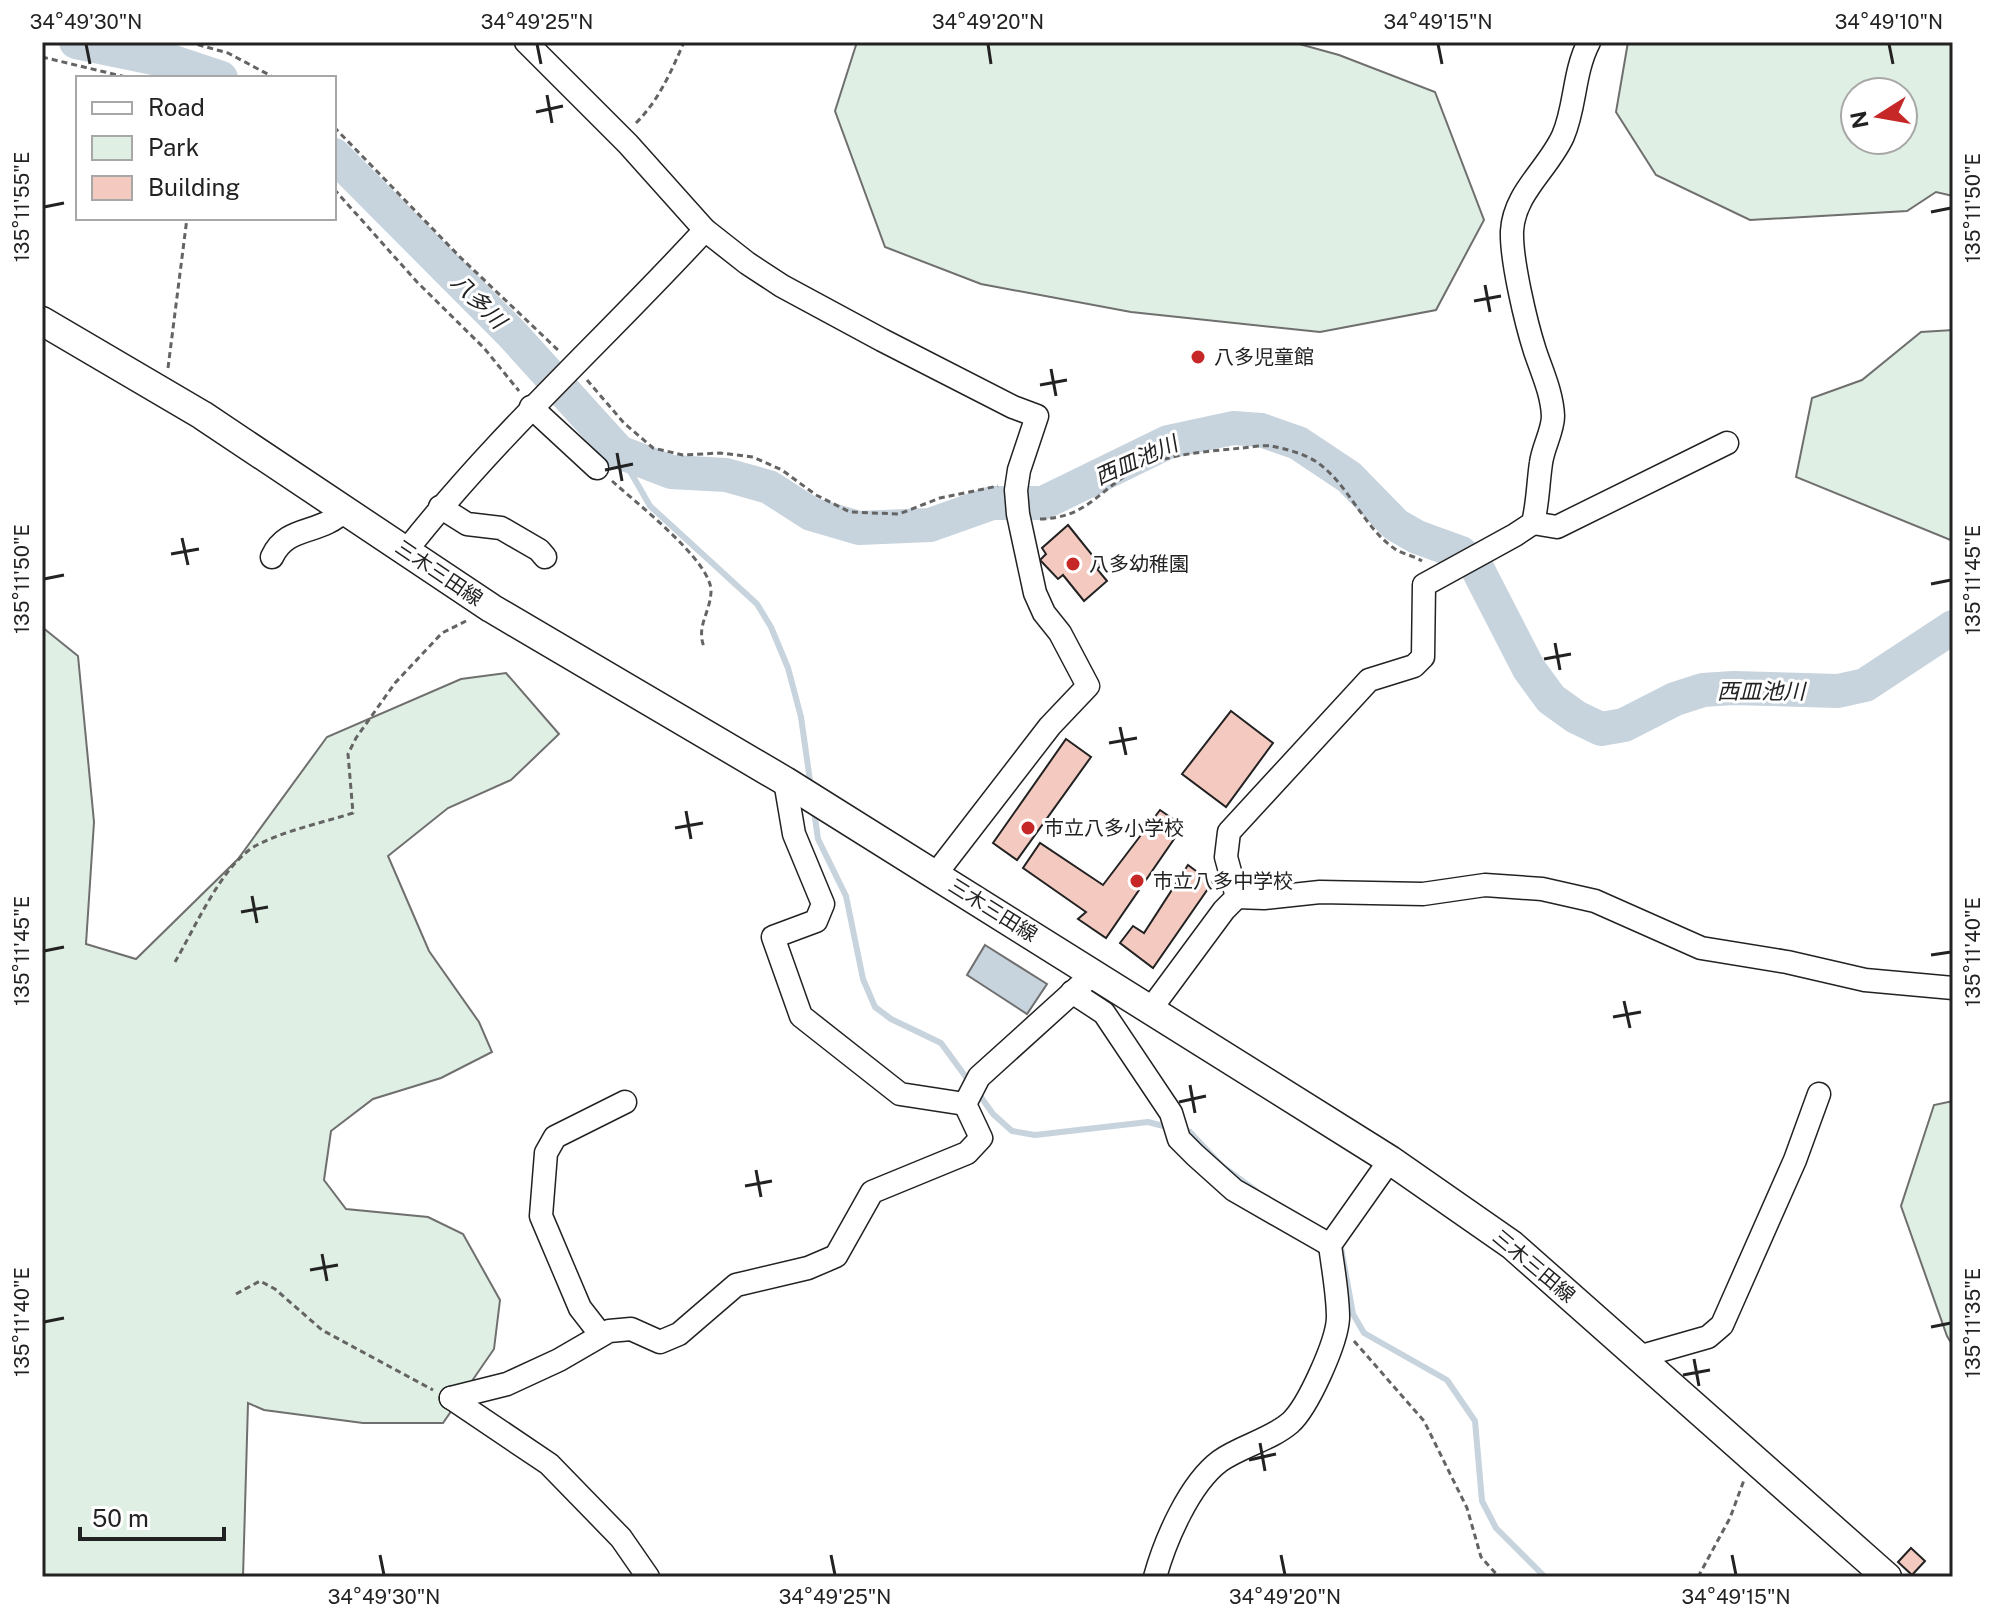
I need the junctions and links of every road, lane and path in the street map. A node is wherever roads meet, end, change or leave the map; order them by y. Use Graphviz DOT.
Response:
graph roads {
  1 [pos="188,42"];
  2 [pos="526,42"];
  3 [pos="684,42"];
  4 [pos="1589,42"];
  5 [pos="42,57"];
  6 [pos="122,76"];
  7 [pos="271,76"];
  8 [pos="336,129"];
  9 [pos="622,137"];
  10 [pos="336,191"];
  11 [pos="187,220"];
  12 [pos="705,230"];
  13 [pos="42,321"];
  14 [pos="571,367"];
  15 [pos="160,390"];
  16 [pos="535,402"];
  17 [pos="1727,443"];
  18 [pos="597,468"];
  19 [pos="1017,487"];
  20 [pos="440,507"];
  21 [pos="345,510"];
  22 [pos="1019,516"];
  23 [pos="1533,523"];
  24 [pos="406,551"];
  25 [pos="272,557"];
  26 [pos="545,557"];
  27 [pos="1446,572"];
  28 [pos="491,608"];
  29 [pos="704,647"];
  30 [pos="800,790"];
  31 [pos="935,875"];
  32 [pos="1237,897"];
  33 [pos="175,962"];
  34 [pos="1094,973"];
  35 [pos="1953,988"];
  36 [pos="1072,992"];
  37 [pos="1150,1010"];
  38 [pos="1819,1094"];
  39 [pos="625,1102"];
  40 [pos="965,1104"];
  41 [pos="1390,1160"];
  42 [pos="1330,1245"];
  43 [pos="236,1294"];
  44 [pos="1338,1321"];
  45 [pos="601,1335"];
  46 [pos="1638,1357"];
  47 [pos="451,1398"];
  48 [pos="1753,1458"];
  49 [pos="648,1577"];
  50 [pos="1155,1577"];
  51 [pos="1499,1577"];
  52 [pos="1698,1577"];
  53 [pos="1887,1577"];
  1 -- 7 [label="path"];
  2 -- 9 [label="street"];
  3 -- 9 [label="path"];
  4 -- 23 [label="street"];
  5 -- 6 [label="path"];
  8 -- 14 [label="path"];
  9 -- 12 [label="street"];
  10 -- 16 [label="path"];
  11 -- 15 [label="path"];
  12 -- 14 [label="street"];
  12 -- 19 [label="street"];
  13 -- 15 [label="main road, 三木三田線"];
  14 -- 16 [label="street"];
  14 -- 19 [label="path"];
  15 -- 21 [label="main road, 三木三田線"];
  16 -- 18 [label="street"];
  16 -- 20 [label="street"];
  17 -- 23 [label="street"];
  18 -- 29 [label="path"];
  19 -- 22 [label="street"];
  20 -- 24 [label="street"];
  20 -- 26 [label="street"];
  21 -- 24 [label="main road, 三木三田線"];
  21 -- 25 [label="street"];
  22 -- 27 [label="path"];
  22 -- 31 [label="street"];
  23 -- 27 [label="street"];
  24 -- 28 [label="main road, 三木三田線"];
  27 -- 32 [label="street"];
  28 -- 30 [label="main road, 三木三田線"];
  28 -- 33 [label="path"];
  30 -- 31 [label="main road, 三木三田線"];
  30 -- 40 [label="street"];
  31 -- 34 [label="main road, 三木三田線"];
  32 -- 35 [label="street"];
  32 -- 37 [label="street"];
  34 -- 36 [label="street"];
  34 -- 37 [label="main road, 三木三田線"];
  36 -- 40 [label="street"];
  36 -- 42 [label="street"];
  37 -- 41 [label="main road, 三木三田線"];
  38 -- 46 [label="street"];
  39 -- 45 [label="street"];
  40 -- 45 [label="street"];
  41 -- 42 [label="street"];
  41 -- 46 [label="main road, 三木三田線"];
  42 -- 44 [label="street"];
  43 -- 47 [label="path"];
  44 -- 50 [label="street"];
  44 -- 51 [label="path"];
  45 -- 47 [label="street"];
  46 -- 48 [label="main road, 三木三田線"];
  47 -- 49 [label="street"];
  48 -- 52 [label="path"];
  48 -- 53 [label="main road, 三木三田線"];
}
